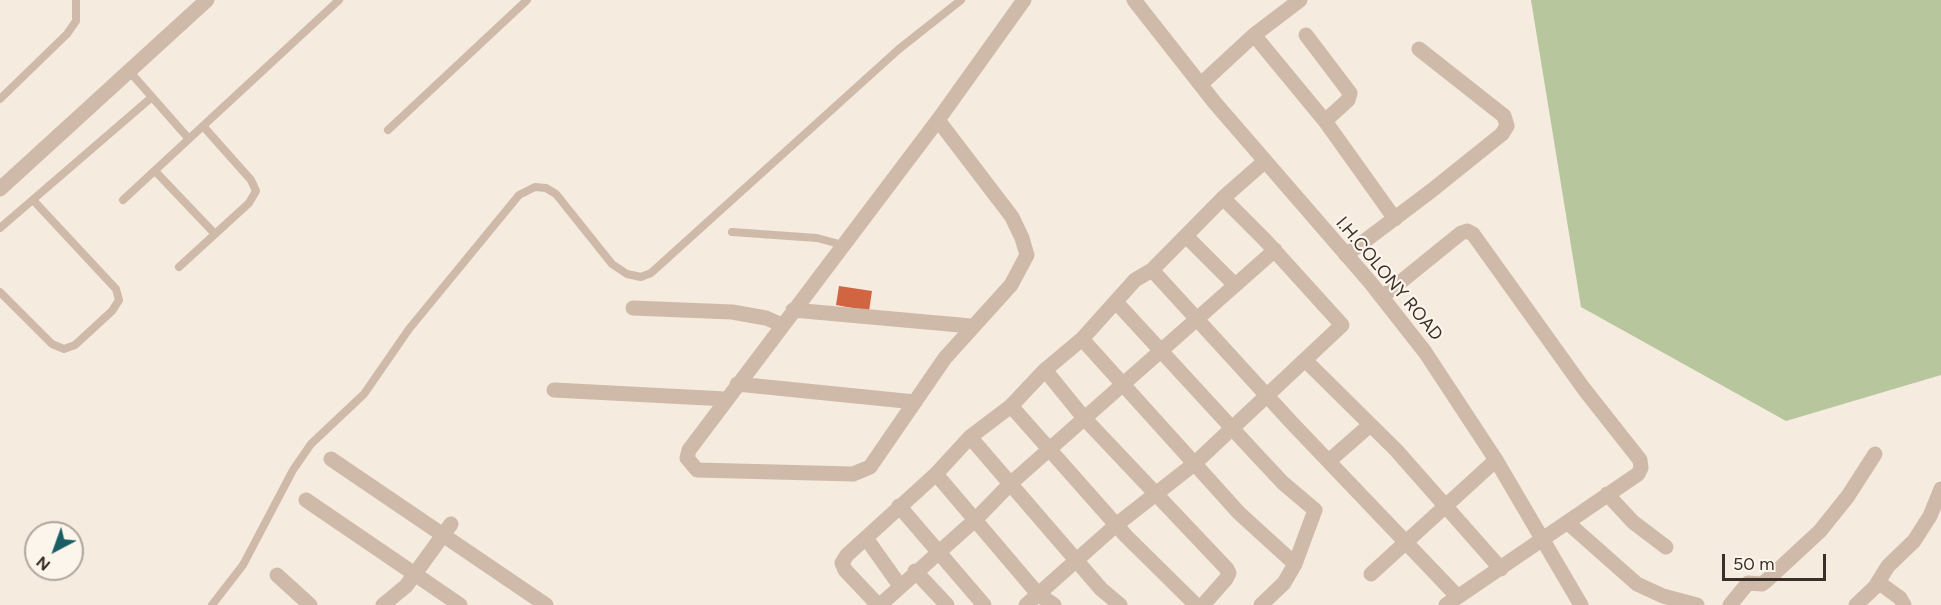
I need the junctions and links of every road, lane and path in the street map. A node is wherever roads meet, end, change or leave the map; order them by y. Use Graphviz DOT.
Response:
graph roads {
  1 [pos="76,0"];
  2 [pos="207,0"];
  3 [pos="339,0"];
  4 [pos="527,0"];
  5 [pos="961,0"];
  6 [pos="1024,0"];
  7 [pos="1134,0"];
  8 [pos="1300,0"];
  9 [pos="1254,35"];
  10 [pos="1306,35"];
  11 [pos="1419,49"];
  12 [pos="130,72"];
  13 [pos="1201,84"];
  14 [pos="152,97"];
  15 [pos="0,99"];
  16 [pos="938,120"];
  17 [pos="1324,121"];
  18 [pos="202,126"];
  19 [pos="388,130"];
  20 [pos="189,139"];
  21 [pos="1264,162"];
  22 [pos="155,171"];
  23 [pos="0,189"];
  24 [pos="1223,198"];
  25 [pos="33,200"];
  26 [pos="123,200"];
  27 [pos="1395,219"];
  28 [pos="0,228"];
  29 [pos="732,232"];
  30 [pos="215,234"];
  31 [pos="1187,237"];
  32 [pos="843,245"];
  33 [pos="1275,250"];
  34 [pos="1346,255"];
  35 [pos="178,267"];
  36 [pos="1152,270"];
  37 [pos="1234,285"];
  38 [pos="0,291"];
  39 [pos="1382,297"];
  40 [pos="1116,302"];
  41 [pos="633,308"];
  42 [pos="793,310"];
  43 [pos="1196,320"];
  44 [pos="782,325"];
  45 [pos="971,326"];
  46 [pos="1082,339"];
  47 [pos="1161,351"];
  48 [pos="1305,360"];
  49 [pos="1045,370"];
  50 [pos="737,384"];
  51 [pos="1124,386"];
  52 [pos="554,390"];
  53 [pos="1267,395"];
  54 [pos="726,399"];
  55 [pos="915,402"];
  56 [pos="1011,406"];
  57 [pos="1084,418"];
  58 [pos="1370,425"];
  59 [pos="1232,426"];
  60 [pos="970,437"];
  61 [pos="1049,450"];
  62 [pos="1875,454"];
  63 [pos="332,459"];
  64 [pos="1330,460"];
  65 [pos="1496,460"];
  66 [pos="1194,464"];
  67 [pos="936,474"];
  68 [pos="1010,484"];
  69 [pos="1941,489"];
  70 [pos="1607,494"];
  71 [pos="1156,495"];
  72 [pos="306,500"];
  73 [pos="899,506"];
  74 [pos="1445,506"];
  75 [pos="975,519"];
  76 [pos="1568,524"];
  77 [pos="1116,525"];
  78 [pos="448,529"];
  79 [pos="866,538"];
  80 [pos="1543,539"];
  81 [pos="1404,542"];
  82 [pos="1666,547"];
  83 [pos="937,552"];
  84 [pos="1076,560"];
  85 [pos="1294,564"];
  86 [pos="1501,569"];
  87 [pos="915,571"];
  88 [pos="415,574"];
  89 [pos="1371,574"];
  90 [pos="277,575"];
  91 [pos="1878,582"];
  92 [pos="900,586"];
  93 [pos="1038,594"];
  94 [pos="526,599"];
  95 [pos="1452,601"];
  96 [pos="1265,604"];
  97 [pos="212,605"];
  98 [pos="310,605"];
  99 [pos="383,605"];
  100 [pos="460,605"];
  101 [pos="546,605"];
  102 [pos="879,605"];
  103 [pos="947,605"];
  104 [pos="984,605"];
  105 [pos="1026,605"];
  106 [pos="1054,605"];
  107 [pos="1120,605"];
  108 [pos="1196,605"];
  109 [pos="1203,605"];
  110 [pos="1581,605"];
  111 [pos="1697,605"];
  112 [pos="1730,605"];
  113 [pos="1856,605"];
  114 [pos="1904,605"];
  1 -- 15 [label="lane"];
  2 -- 12 [label="street"];
  3 -- 18 [label="lane"];
  4 -- 19 [label="lane"];
  5 -- 97 [label="lane"];
  6 -- 16 [label="street"];
  7 -- 13 [label="street, I.H.COLONY ROAD"];
  8 -- 9 [label="street"];
  9 -- 13 [label="street"];
  9 -- 17 [label="street"];
  10 -- 17 [label="street"];
  11 -- 27 [label="street"];
  12 -- 14 [label="lane"];
  12 -- 23 [label="street"];
  13 -- 21 [label="street, I.H.COLONY ROAD"];
  14 -- 20 [label="lane"];
  14 -- 25 [label="lane"];
  16 -- 32 [label="street"];
  16 -- 45 [label="street"];
  17 -- 27 [label="street"];
  18 -- 20 [label="lane"];
  18 -- 30 [label="lane"];
  20 -- 22 [label="lane"];
  21 -- 24 [label="street"];
  21 -- 34 [label="street, I.H.COLONY ROAD"];
  22 -- 26 [label="lane"];
  22 -- 30 [label="lane"];
  24 -- 31 [label="street"];
  24 -- 33 [label="street"];
  25 -- 28 [label="lane"];
  25 -- 38 [label="lane"];
  27 -- 34 [label="street"];
  29 -- 32 [label="lane"];
  30 -- 35 [label="lane"];
  31 -- 36 [label="street"];
  31 -- 37 [label="street"];
  32 -- 42 [label="street"];
  33 -- 37 [label="street"];
  33 -- 48 [label="street"];
  34 -- 39 [label="street, I.H.COLONY ROAD"];
  36 -- 40 [label="street"];
  36 -- 43 [label="street"];
  37 -- 43 [label="street"];
  39 -- 65 [label="street, I.H.COLONY ROAD"];
  39 -- 70 [label="street"];
  40 -- 46 [label="street"];
  40 -- 47 [label="street"];
  41 -- 44 [label="street"];
  42 -- 44 [label="street"];
  42 -- 45 [label="street"];
  43 -- 47 [label="street"];
  43 -- 53 [label="street"];
  44 -- 50 [label="street"];
  45 -- 55 [label="street"];
  46 -- 49 [label="street"];
  46 -- 51 [label="street"];
  47 -- 51 [label="street"];
  47 -- 59 [label="street"];
  48 -- 53 [label="street"];
  48 -- 58 [label="street"];
  49 -- 56 [label="street"];
  49 -- 57 [label="street"];
  50 -- 54 [label="street"];
  50 -- 55 [label="street"];
  51 -- 57 [label="street"];
  51 -- 66 [label="street"];
  52 -- 54 [label="street"];
  53 -- 59 [label="street"];
  53 -- 64 [label="street"];
  54 -- 55 [label="street"];
  56 -- 60 [label="street"];
  56 -- 61 [label="street"];
  57 -- 61 [label="street"];
  57 -- 71 [label="street"];
  58 -- 64 [label="street"];
  58 -- 74 [label="street"];
  59 -- 66 [label="street"];
  59 -- 85 [label="street"];
  60 -- 67 [label="street"];
  60 -- 68 [label="street"];
  61 -- 68 [label="street"];
  61 -- 77 [label="street"];
  62 -- 112 [label="street"];
  63 -- 78 [label="street"];
  64 -- 81 [label="street"];
  65 -- 74 [label="street"];
  65 -- 80 [label="street, I.H.COLONY ROAD"];
  66 -- 71 [label="street"];
  66 -- 85 [label="street"];
  67 -- 73 [label="street"];
  67 -- 75 [label="street"];
  68 -- 75 [label="street"];
  68 -- 84 [label="street"];
  69 -- 91 [label="street"];
  70 -- 76 [label="street"];
  70 -- 82 [label="street"];
  71 -- 77 [label="street"];
  71 -- 109 [label="street"];
  72 -- 88 [label="street"];
  73 -- 79 [label="street"];
  73 -- 83 [label="street"];
  74 -- 81 [label="street"];
  74 -- 86 [label="street"];
  75 -- 83 [label="street"];
  75 -- 93 [label="street"];
  76 -- 80 [label="street"];
  76 -- 111 [label="street"];
  77 -- 84 [label="street"];
  77 -- 108 [label="street"];
  78 -- 88 [label="street"];
  78 -- 94 [label="street"];
  79 -- 92 [label="street"];
  79 -- 102 [label="street"];
  80 -- 86 [label="street"];
  80 -- 110 [label="street, I.H.COLONY ROAD"];
  81 -- 89 [label="street"];
  81 -- 95 [label="street"];
  83 -- 87 [label="street"];
  83 -- 104 [label="street"];
  84 -- 93 [label="street"];
  84 -- 107 [label="street"];
  85 -- 96 [label="street"];
  86 -- 95 [label="street"];
  87 -- 92 [label="street"];
  87 -- 103 [label="street"];
  88 -- 99 [label="street"];
  88 -- 100 [label="street"];
  90 -- 98 [label="street"];
  91 -- 113 [label="street"];
  91 -- 114 [label="street"];
  92 -- 102 [label="street"];
  93 -- 105 [label="street"];
  93 -- 106 [label="street"];
  94 -- 101 [label="street"];
}
